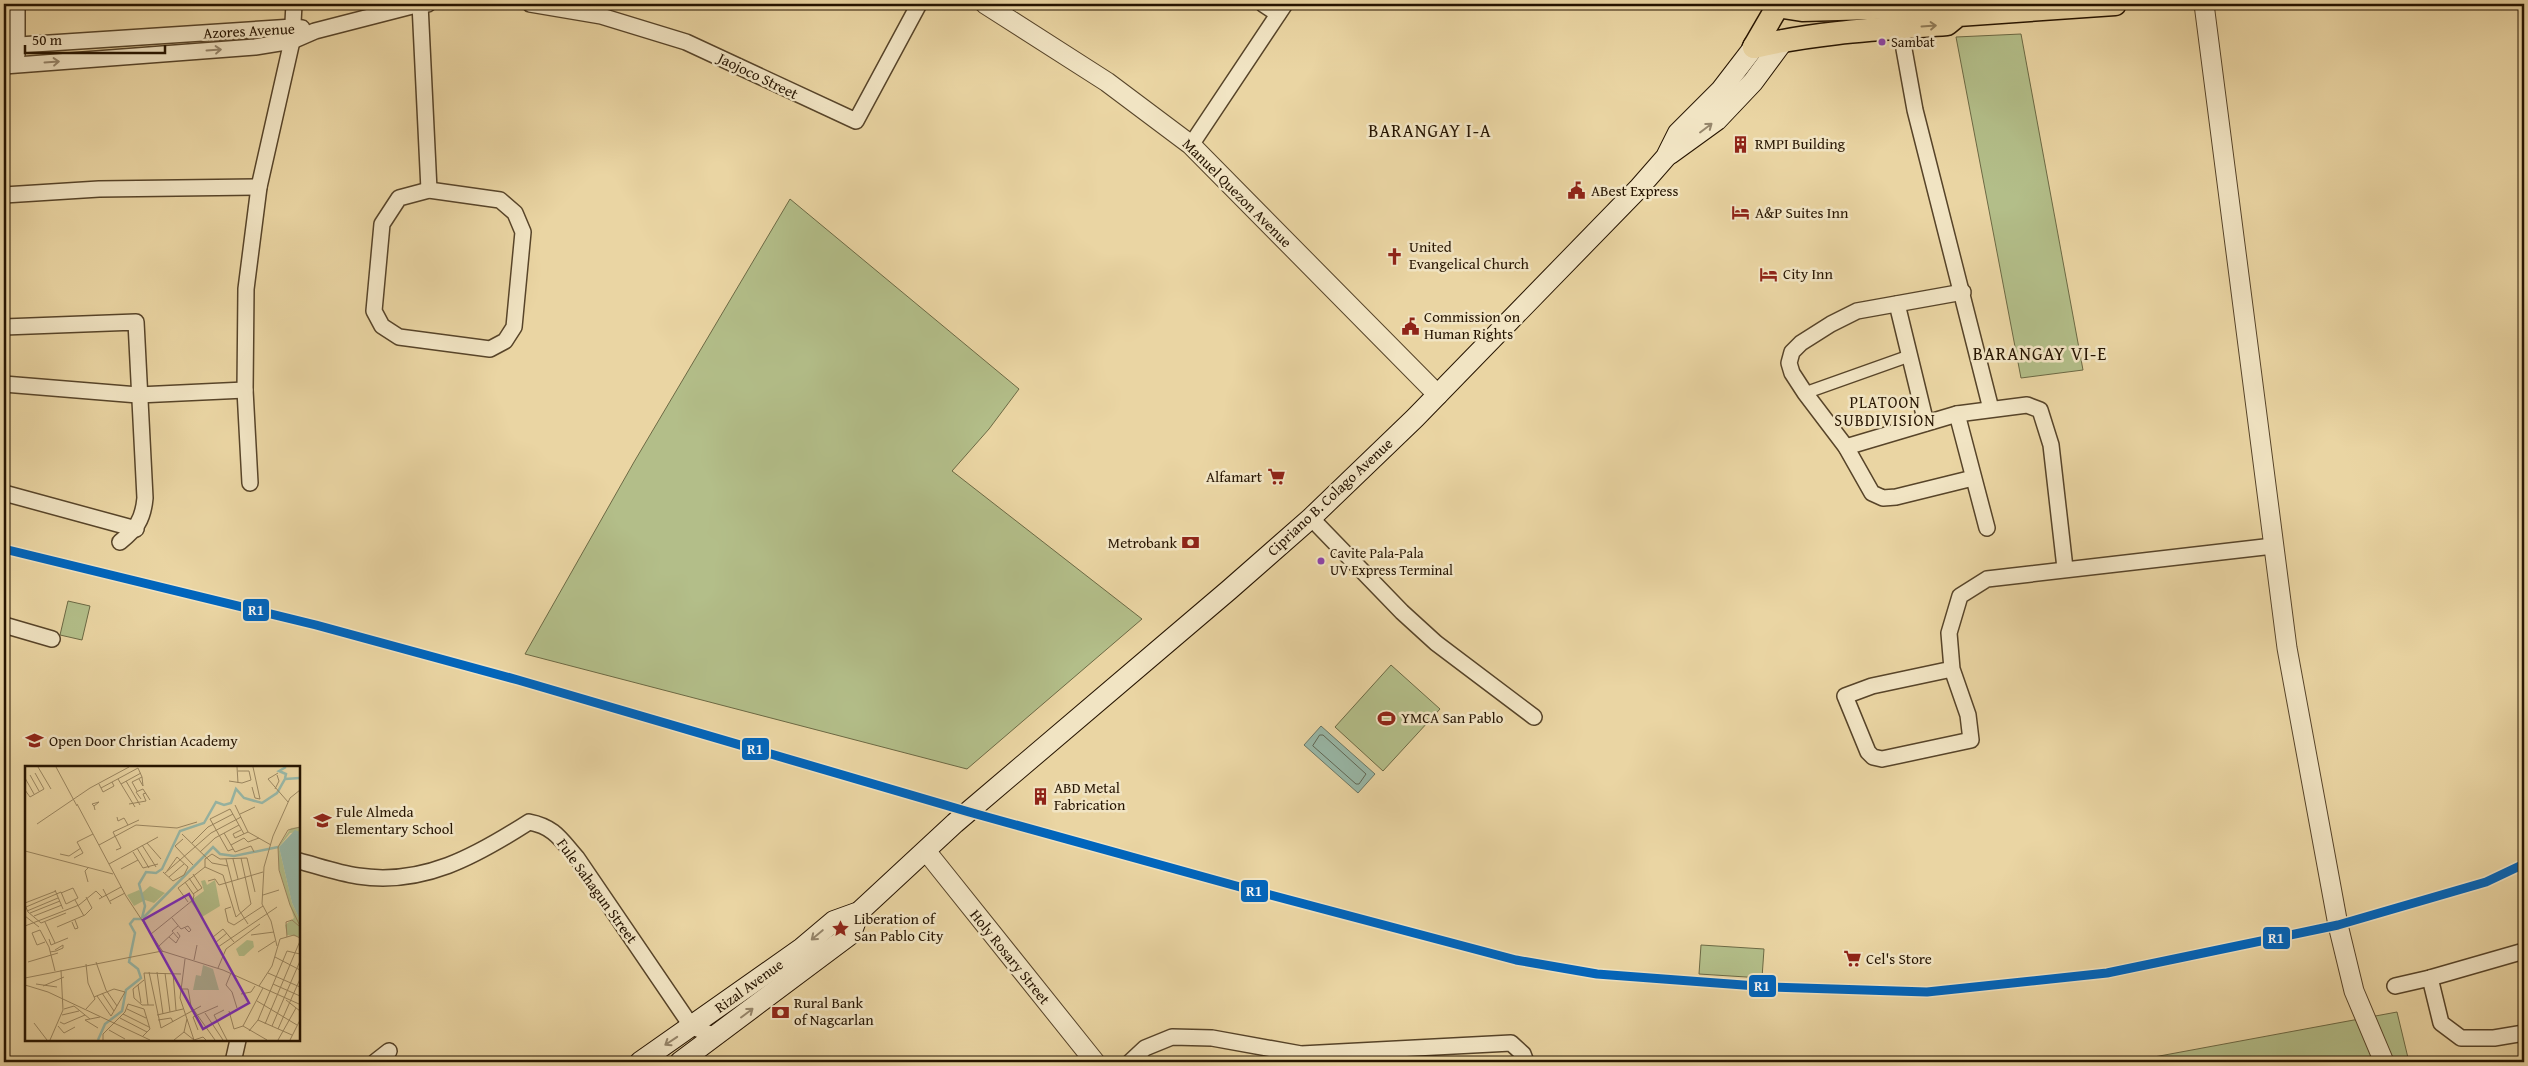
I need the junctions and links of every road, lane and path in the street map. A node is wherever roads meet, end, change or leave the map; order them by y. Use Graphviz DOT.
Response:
graph roads {
  1 [pos="18,4"];
  2 [pos="294,4"];
  3 [pos="420,4"];
  4 [pos="428,4"];
  5 [pos="530,4"];
  6 [pos="919,4"];
  7 [pos="985,4"];
  8 [pos="1263,4"];
  9 [pos="2115,4"];
  10 [pos="2204,4"];
  11 [pos="1778,5"];
  12 [pos="1804,7"];
  13 [pos="1281,9"];
  14 [pos="1958,15"];
  15 [pos="1900,27"];
  16 [pos="293,34"];
  17 [pos="1784,40"];
  18 [pos="10,46"];
  19 [pos="1754,48"];
  20 [pos="11,65"];
  21 [pos="1191,144"];
  22 [pos="1666,156"];
  23 [pos="258,186"];
  24 [pos="429,190"];
  25 [pos="4,195"];
  26 [pos="1963,292"];
  27 [pos="1897,304"];
  28 [pos="4,327"];
  29 [pos="1909,356"];
  30 [pos="4,384"];
  31 [pos="245,390"];
  32 [pos="1805,393"];
  33 [pos="138,395"];
  34 [pos="1438,395"];
  35 [pos="1992,408"];
  36 [pos="1956,414"];
  37 [pos="1926,423"];
  38 [pos="1846,447"];
  39 [pos="1973,478"];
  40 [pos="250,483"];
  41 [pos="4,493"];
  42 [pos="1311,518"];
  43 [pos="136,528"];
  44 [pos="1987,528"];
  45 [pos="120,542"];
  46 [pos="2273,546"];
  47 [pos="2066,568"];
  48 [pos="4,625"];
  49 [pos="52,639"];
  50 [pos="1952,669"];
  51 [pos="1534,717"];
  52 [pos="969,812"];
  53 [pos="926,851"];
  54 [pos="300,861"];
  55 [pos="859,912"];
  56 [pos="2524,951"];
  57 [pos="2430,978"];
  58 [pos="2395,986"];
  59 [pos="692,1027"];
  60 [pos="2524,1033"];
  61 [pos="716,1036"];
  62 [pos="238,1041"];
  63 [pos="389,1051"];
  64 [pos="1401,1055"];
  65 [pos="1301,1058"];
  66 [pos="233,1062"];
  67 [pos="375,1062"];
  68 [pos="640,1062"];
  69 [pos="680,1062"];
  70 [pos="1095,1062"];
  71 [pos="1130,1062"];
  72 [pos="1526,1062"];
  73 [pos="2384,1062"];
  1 -- 18 [label="street"];
  2 -- 16 [label="street"];
  3 -- 4 [label="street"];
  3 -- 16 [label="street, Azores Avenue"];
  3 -- 24 [label="street"];
  5 -- 6 [label="street, Jaojoco Street"];
  7 -- 21 [label="street, Manuel Quezon Avenue"];
  8 -- 13 [label="street"];
  9 -- 14 [label="main road"];
  10 -- 46 [label="street"];
  11 -- 12 [label="main road"];
  11 -- 19 [label="main road, Cipriano B. Colago Avenue"];
  12 -- 14 [label="main road"];
  12 -- 17 [label="main road, Cipriano B. Colago Avenue"];
  13 -- 21 [label="street"];
  15 -- 14 [label="main road, one-way"];
  15 -- 17 [label="main road"];
  15 -- 26 [label="street"];
  16 -- 18 [label="street, Azores Avenue"];
  20 -- 16 [label="street, Azores Avenue, one-way"];
  16 -- 23 [label="street"];
  17 -- 19 [label="main road"];
  22 -- 17 [label="main road, Cipriano B. Colago Avenue, one-way"];
  18 -- 20 [label="street"];
  19 -- 22 [label="main road, Cipriano B. Colago Avenue"];
  21 -- 34 [label="street, Manuel Quezon Avenue"];
  22 -- 34 [label="main road, Cipriano B. Colago Avenue"];
  23 -- 25 [label="street"];
  23 -- 31 [label="street"];
  24 -- 24 [label="street"];
  26 -- 27 [label="street"];
  26 -- 35 [label="street"];
  27 -- 29 [label="street"];
  27 -- 32 [label="street"];
  28 -- 33 [label="street"];
  29 -- 32 [label="street"];
  29 -- 37 [label="street"];
  30 -- 33 [label="street"];
  31 -- 33 [label="street"];
  31 -- 40 [label="street"];
  32 -- 38 [label="street"];
  33 -- 43 [label="street"];
  34 -- 42 [label="main road, Cipriano B. Colago Avenue"];
  35 -- 36 [label="street"];
  35 -- 47 [label="street"];
  36 -- 37 [label="street"];
  36 -- 39 [label="street"];
  37 -- 38 [label="street"];
  38 -- 39 [label="street"];
  39 -- 44 [label="street"];
  41 -- 43 [label="street"];
  42 -- 51 [label="street"];
  42 -- 52 [label="main road, Cipriano B. Colago Avenue"];
  43 -- 45 [label="street"];
  46 -- 47 [label="street"];
  46 -- 73 [label="street"];
  47 -- 50 [label="street"];
  48 -- 49 [label="street"];
  50 -- 50 [label="street"];
  52 -- 53 [label="main road, Rizal Avenue"];
  53 -- 55 [label="main road, Rizal Avenue"];
  53 -- 70 [label="street, Holy Rosary Street"];
  54 -- 59 [label="street, Fule Sahagun Street"];
  55 -- 59 [label="main road, Rizal Avenue, one-way"];
  61 -- 55 [label="main road, Rizal Avenue, one-way"];
  56 -- 57 [label="street"];
  57 -- 58 [label="street"];
  57 -- 60 [label="street"];
  59 -- 61 [label="street"];
  59 -- 68 [label="main road, Rizal Avenue, one-way"];
  61 -- 69 [label="main road, Rizal Avenue"];
  62 -- 66 [label="street"];
  63 -- 67 [label="street"];
  64 -- 65 [label="street"];
  64 -- 72 [label="street"];
  65 -- 71 [label="street"];
}
